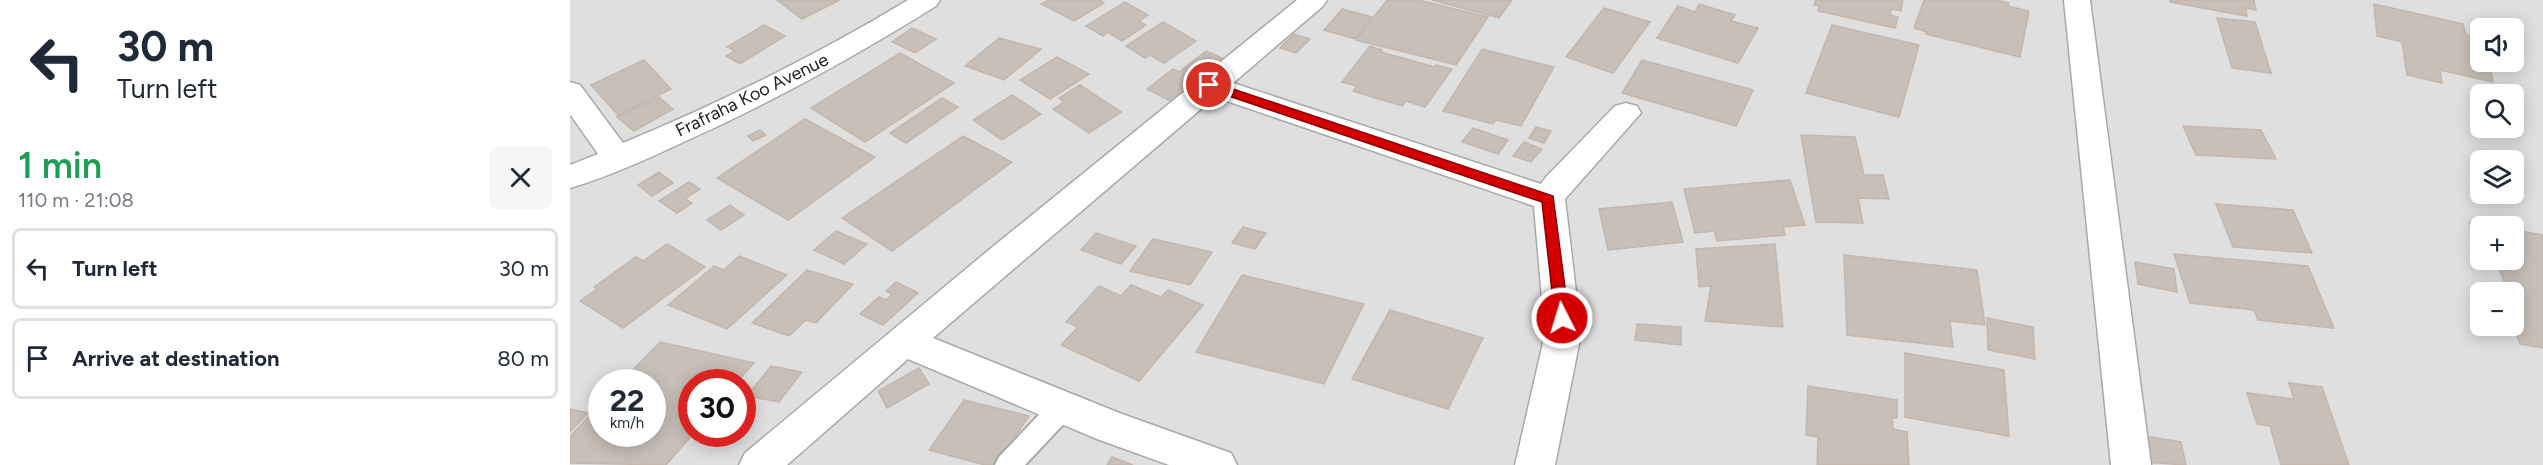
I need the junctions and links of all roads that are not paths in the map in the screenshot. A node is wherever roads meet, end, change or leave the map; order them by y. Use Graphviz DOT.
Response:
graph roads {
  1 [pos="927,0"];
  2 [pos="1314,0"];
  3 [pos="2077,0"];
  4 [pos="1209,85"];
  5 [pos="570,92"];
  6 [pos="1626,113"];
  7 [pos="618,159"];
  8 [pos="570,177"];
  9 [pos="1549,200"];
  10 [pos="905,342"];
  11 [pos="1063,407"];
  12 [pos="759,465"];
  13 [pos="1008,465"];
  14 [pos="1216,465"];
  15 [pos="1535,465"];
  16 [pos="2131,465"];
  1 -- 7 [label="street, Frafraha Koo Avenue"];
  2 -- 4 [label="street"];
  3 -- 16 [label="street"];
  4 -- 9 [label="street"];
  4 -- 10 [label="street"];
  5 -- 7 [label="street"];
  6 -- 9 [label="street"];
  7 -- 8 [label="street, Frafraha Koo Avenue"];
  9 -- 15 [label="street"];
  10 -- 11 [label="street"];
  10 -- 12 [label="street"];
  11 -- 13 [label="lane"];
  11 -- 14 [label="street"];
}
